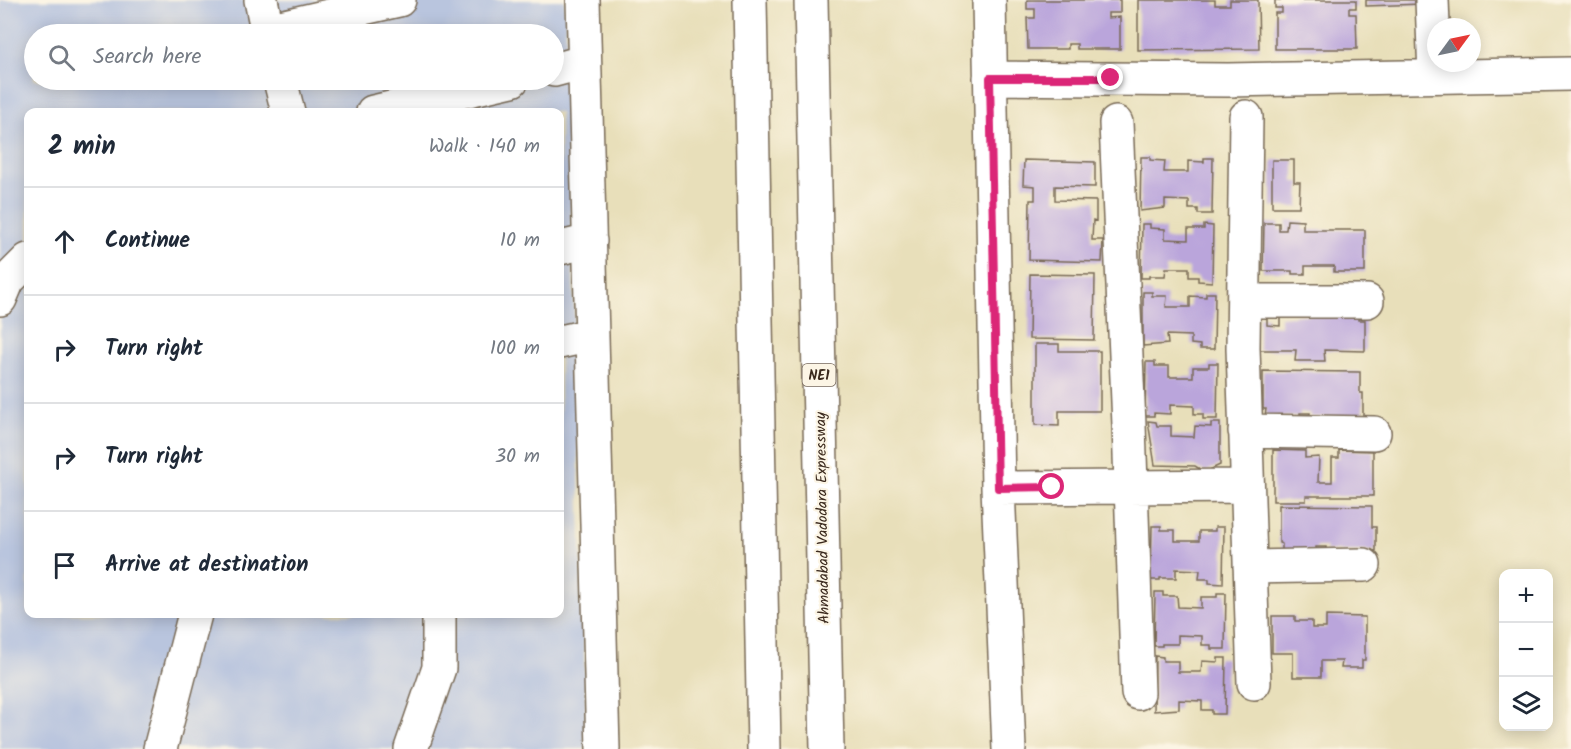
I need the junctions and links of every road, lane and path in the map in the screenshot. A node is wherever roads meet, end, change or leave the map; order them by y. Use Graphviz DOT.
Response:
graph roads {
  1 [pos="399,0"];
  2 [pos="583,0"];
  3 [pos="750,0"];
  4 [pos="811,0"];
  5 [pos="988,0"];
  6 [pos="1432,0"];
  7 [pos="266,22"];
  8 [pos="569,66"];
  9 [pos="1571,74"];
  10 [pos="1435,75"];
  11 [pos="990,78"];
  12 [pos="282,90"];
  13 [pos="469,90"];
  14 [pos="287,108"];
  15 [pos="390,108"];
  16 [pos="1246,117"];
  17 [pos="1116,123"];
  18 [pos="573,158"];
  19 [pos="574,245"];
  20 [pos="24,264"];
  21 [pos="0,298"];
  22 [pos="1244,301"];
  23 [pos="1367,301"];
  24 [pos="592,335"];
  25 [pos="564,341"];
  26 [pos="1245,431"];
  27 [pos="1374,433"];
  28 [pos="1247,486"];
  29 [pos="1131,487"];
  30 [pos="998,488"];
  31 [pos="1364,565"];
  32 [pos="1250,567"];
  33 [pos="194,618"];
  34 [pos="439,618"];
  35 [pos="1254,683"];
  36 [pos="1138,693"];
  37 [pos="160,749"];
  38 [pos="411,749"];
  39 [pos="603,749"];
  40 [pos="764,749"];
  41 [pos="827,749"];
  42 [pos="1009,749"];
  1 -- 7 [label="main road"];
  2 -- 8 [label="main road"];
  3 -- 40 [label="main road"];
  4 -- 41 [label="main road, Ahmadabad Vadodara Expressway / NE1"];
  5 -- 11 [label="main road"];
  6 -- 10 [label="main road"];
  8 -- 18 [label="main road"];
  9 -- 10 [label="main road"];
  10 -- 11 [label="main road"];
  11 -- 30 [label="main road"];
  12 -- 14 [label="main road"];
  13 -- 15 [label="main road"];
  16 -- 22 [label="main road"];
  17 -- 29 [label="main road"];
  18 -- 19 [label="main road"];
  19 -- 24 [label="main road"];
  20 -- 21 [label="main road"];
  22 -- 23 [label="main road"];
  22 -- 26 [label="main road"];
  24 -- 25 [label="main road"];
  24 -- 39 [label="main road"];
  26 -- 27 [label="main road"];
  26 -- 28 [label="main road"];
  28 -- 29 [label="main road"];
  28 -- 32 [label="main road"];
  29 -- 30 [label="main road"];
  29 -- 36 [label="main road"];
  30 -- 42 [label="main road"];
  31 -- 32 [label="main road"];
  32 -- 35 [label="main road"];
  33 -- 37 [label="main road"];
  34 -- 38 [label="main road"];
}
